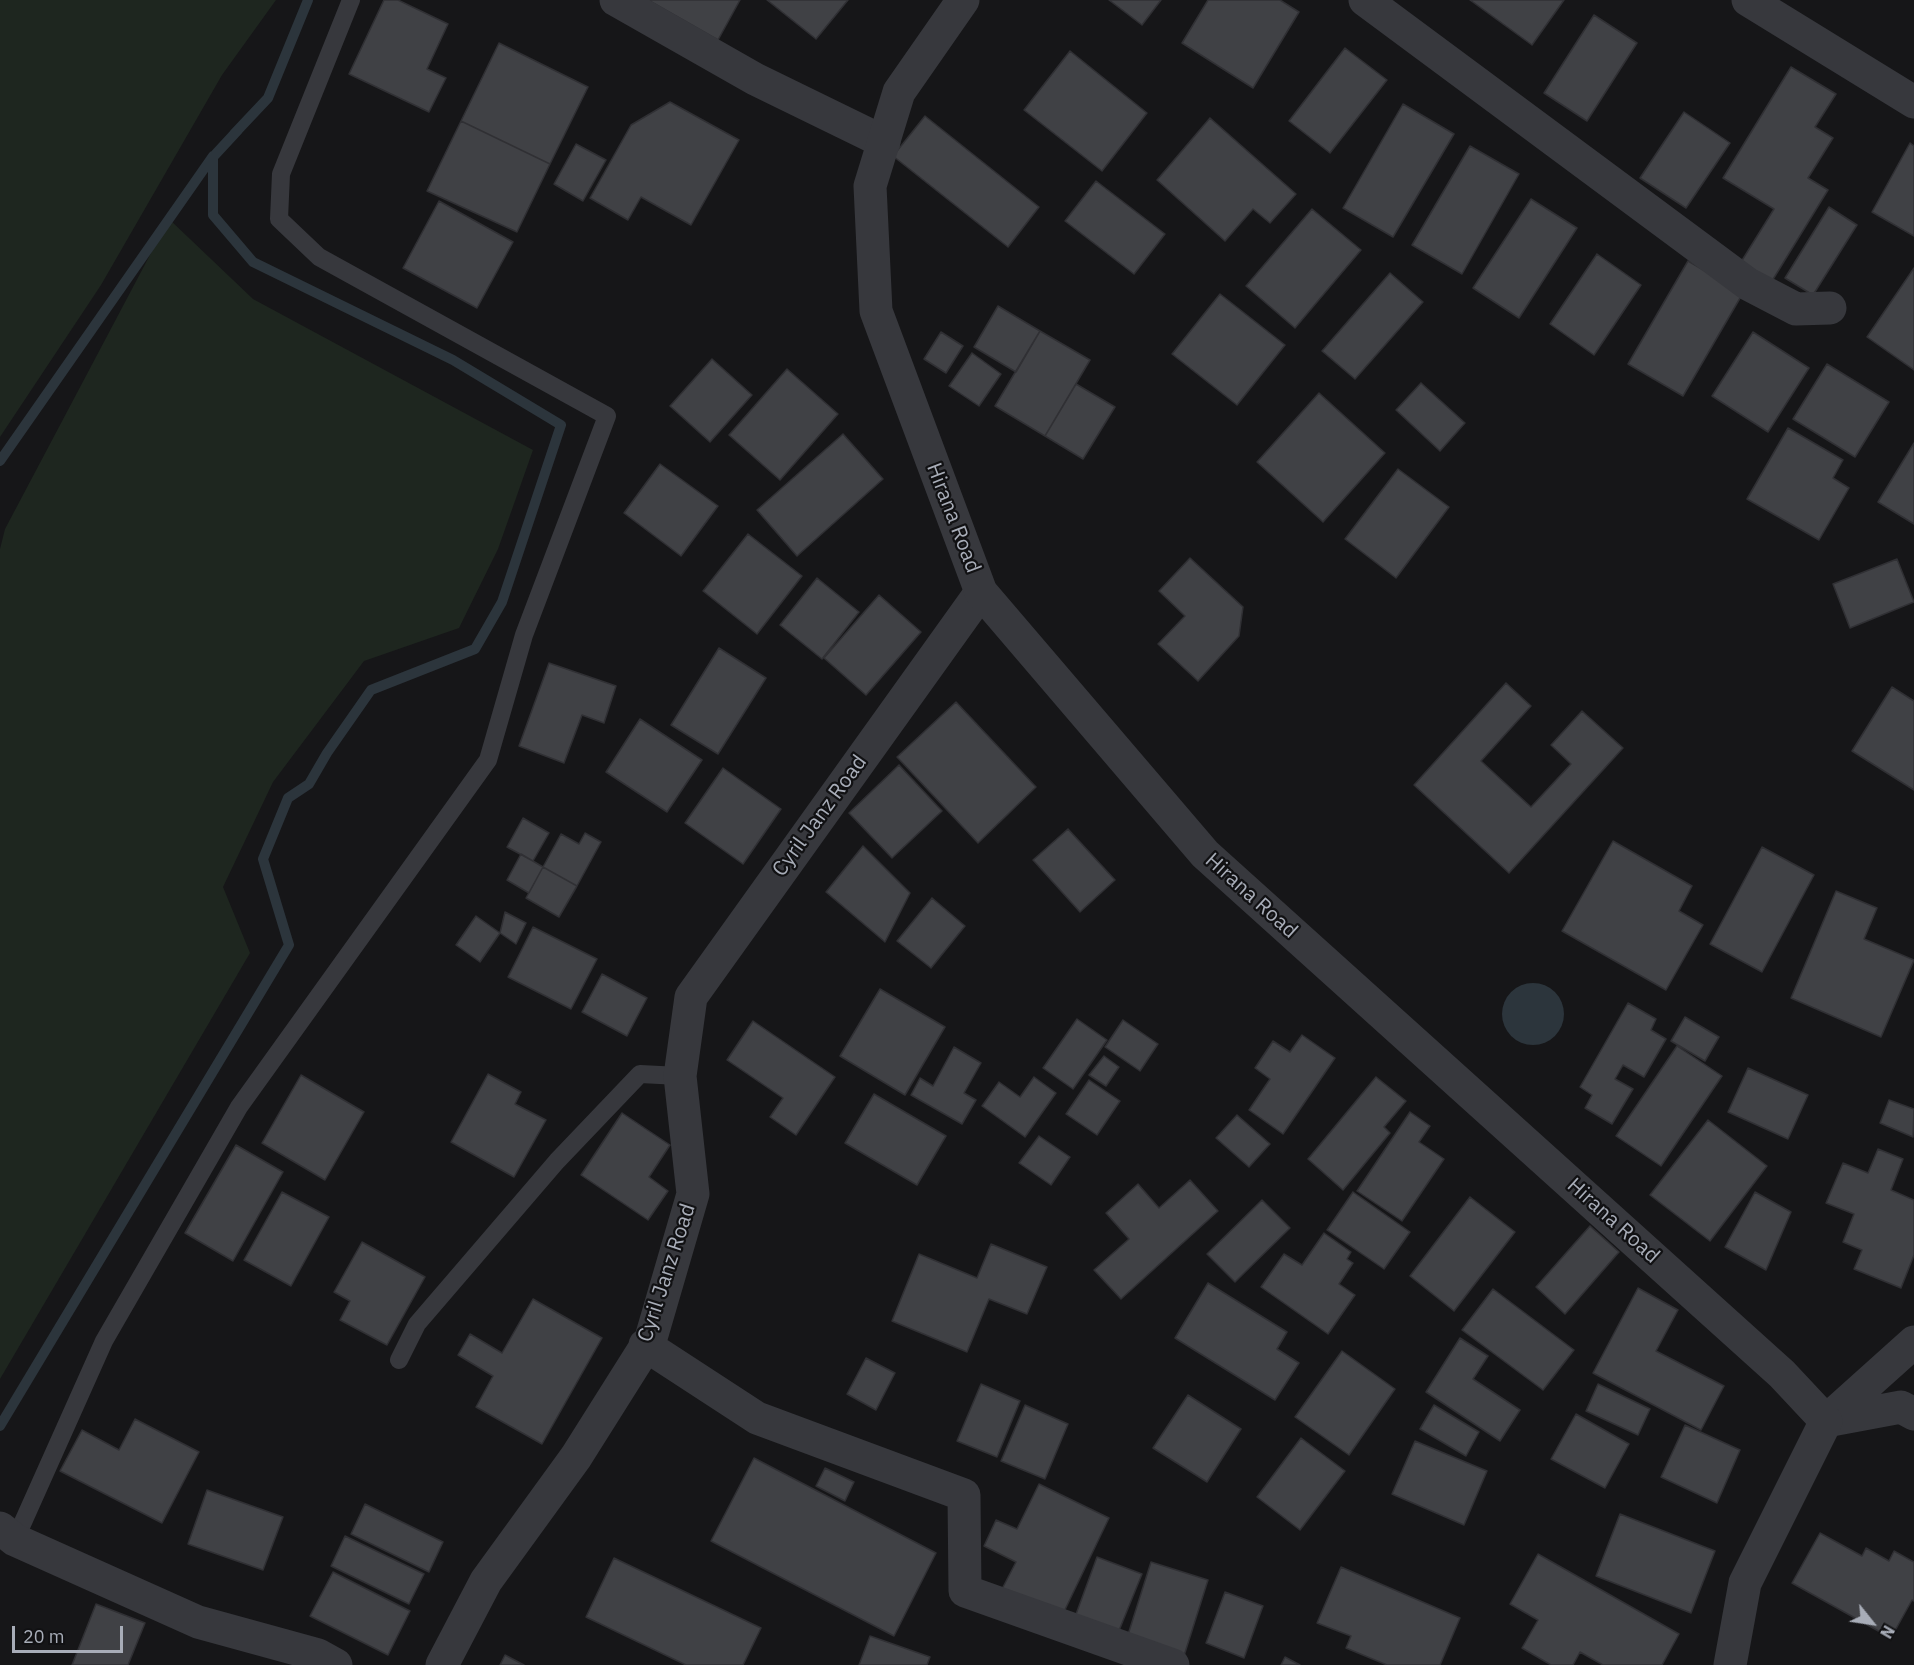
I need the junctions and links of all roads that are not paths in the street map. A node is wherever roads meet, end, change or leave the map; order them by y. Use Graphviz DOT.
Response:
graph roads {
  1 [pos="351,0"];
  2 [pos="616,0"];
  3 [pos="963,0"];
  4 [pos="1365,0"];
  5 [pos="1748,0"];
  6 [pos="1914,102"];
  7 [pos="884,142"];
  8 [pos="1830,308"];
  9 [pos="981,592"];
  10 [pos="680,1076"];
  11 [pos="1914,1342"];
  12 [pos="645,1346"];
  13 [pos="399,1360"];
  14 [pos="1914,1414"];
  15 [pos="1826,1421"];
  16 [pos="7,1534"];
  17 [pos="336,1665"];
  18 [pos="442,1665"];
  19 [pos="1173,1665"];
  20 [pos="1730,1665"];
  1 -- 16 [label="lane"];
  2 -- 7 [label="street"];
  3 -- 7 [label="street, Hirana Road"];
  4 -- 8 [label="street"];
  5 -- 6 [label="street"];
  7 -- 9 [label="street, Hirana Road"];
  9 -- 10 [label="street, Cyril Janz Road"];
  9 -- 15 [label="street, Hirana Road"];
  10 -- 12 [label="street, Cyril Janz Road"];
  10 -- 13 [label="lane"];
  11 -- 15 [label="street"];
  12 -- 18 [label="street, Cyril Janz Road"];
  12 -- 19 [label="street"];
  14 -- 15 [label="street"];
  15 -- 20 [label="street"];
  16 -- 17 [label="street"];
}
